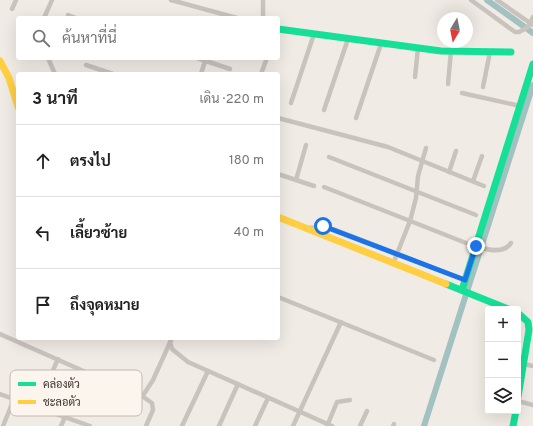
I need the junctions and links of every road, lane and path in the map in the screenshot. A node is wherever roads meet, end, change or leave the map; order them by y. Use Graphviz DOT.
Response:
graph roads {
  1 [pos="16,0"];
  2 [pos="52,0"];
  3 [pos="171,0"];
  4 [pos="263,0"];
  5 [pos="471,0"];
  6 [pos="497,0"];
  7 [pos="12,9"];
  8 [pos="45,16"];
  9 [pos="229,16"];
  10 [pos="263,16"];
  11 [pos="533,17"];
  12 [pos="530,25"];
  13 [pos="280,29"];
  14 [pos="314,34"];
  15 [pos="348,39"];
  16 [pos="382,44"];
  17 [pos="418,48"];
  18 [pos="452,51"];
  19 [pos="490,52"];
  20 [pos="511,52"];
  21 [pos="49,60"];
  22 [pos="266,60"];
  23 [pos="0,61"];
  24 [pos="205,61"];
  25 [pos="533,64"];
  26 [pos="86,65"];
  27 [pos="230,69"];
  28 [pos="54,72"];
  29 [pos="107,72"];
  30 [pos="202,72"];
  31 [pos="262,72"];
  32 [pos="415,77"];
  33 [pos="448,84"];
  34 [pos="483,87"];
  35 [pos="462,93"];
  36 [pos="16,101"];
  37 [pos="291,103"];
  38 [pos="520,106"];
  39 [pos="324,110"];
  40 [pos="356,118"];
  41 [pos="280,119"];
  42 [pos="306,145"];
  43 [pos="426,148"];
  44 [pos="456,151"];
  45 [pos="482,156"];
  46 [pos="329,157"];
  47 [pos="422,161"];
  48 [pos="448,172"];
  49 [pos="280,175"];
  50 [pos="296,180"];
  51 [pos="473,181"];
  52 [pos="314,186"];
  53 [pos="484,186"];
  54 [pos="324,187"];
  55 [pos="417,192"];
  56 [pos="476,215"];
  57 [pos="280,219"];
  58 [pos="410,221"];
  59 [pos="306,228"];
  60 [pos="466,243"];
  61 [pos="511,243"];
  62 [pos="477,246"];
  63 [pos="397,253"];
  64 [pos="393,264"];
  65 [pos="465,280"];
  66 [pos="465,292"];
  67 [pos="280,298"];
  68 [pos="500,306"];
  69 [pos="521,315"];
  70 [pos="530,321"];
  71 [pos="341,322"];
  72 [pos="0,334"];
  73 [pos="531,339"];
  74 [pos="171,340"];
  75 [pos="58,360"];
  76 [pos="434,360"];
  77 [pos="524,364"];
  78 [pos="533,366"];
  79 [pos="53,370"];
  80 [pos="80,370"];
  81 [pos="208,371"];
  82 [pos="521,380"];
  83 [pos="238,384"];
  84 [pos="0,394"];
  85 [pos="142,396"];
  86 [pos="10,398"];
  87 [pos="268,398"];
  88 [pos="350,400"];
  89 [pos="521,402"];
  90 [pos="533,405"];
  91 [pos="10,408"];
  92 [pos="367,411"];
  93 [pos="300,412"];
  94 [pos="515,414"];
  95 [pos="62,416"];
  96 [pos="65,417"];
  97 [pos="329,425"];
  98 [pos="2,426"];
  99 [pos="61,426"];
  100 [pos="90,426"];
  101 [pos="146,426"];
  102 [pos="182,426"];
  103 [pos="219,426"];
  104 [pos="255,426"];
  105 [pos="293,426"];
  106 [pos="360,426"];
  107 [pos="513,426"];
  1 -- 7 [label="street"];
  2 -- 8 [label="street"];
  3 -- 9 [label="street"];
  4 -- 10 [label="street"];
  5 -- 12 [label="street"];
  6 -- 12 [label="street"];
  11 -- 12 [label="street"];
  13 -- 14 [label="street"];
  14 -- 15 [label="street"];
  14 -- 37 [label="street"];
  15 -- 16 [label="street"];
  15 -- 39 [label="street"];
  16 -- 17 [label="street"];
  16 -- 40 [label="street"];
  17 -- 18 [label="street"];
  17 -- 32 [label="street"];
  18 -- 19 [label="street"];
  18 -- 33 [label="street"];
  19 -- 20 [label="street"];
  19 -- 34 [label="street"];
  21 -- 28 [label="street"];
  22 -- 31 [label="street"];
  23 -- 36 [label="street"];
  24 -- 27 [label="street"];
  24 -- 30 [label="street"];
  25 -- 38 [label="street"];
  26 -- 29 [label="street"];
  35 -- 38 [label="street"];
  38 -- 62 [label="street"];
  41 -- 47 [label="street"];
  42 -- 50 [label="street"];
  43 -- 47 [label="street"];
  44 -- 48 [label="street"];
  45 -- 51 [label="street"];
  46 -- 55 [label="street"];
  47 -- 48 [label="street"];
  47 -- 55 [label="street"];
  48 -- 51 [label="street"];
  49 -- 50 [label="street"];
  50 -- 52 [label="street"];
  51 -- 53 [label="street"];
  54 -- 58 [label="street"];
  55 -- 56 [label="street"];
  55 -- 58 [label="street"];
  57 -- 59 [label="street"];
  58 -- 60 [label="street"];
  58 -- 63 [label="street"];
  59 -- 63 [label="street"];
  59 -- 64 [label="street"];
  61 -- 62 [label="street"];
  62 -- 65 [label="street"];
  63 -- 64 [label="street"];
  63 -- 65 [label="street"];
  64 -- 66 [label="street"];
  65 -- 66 [label="street"];
  66 -- 68 [label="street"];
  67 -- 71 [label="street"];
  69 -- 70 [label="street"];
  70 -- 73 [label="street"];
  71 -- 76 [label="street"];
  71 -- 93 [label="street"];
  72 -- 75 [label="street"];
  73 -- 77 [label="street"];
  74 -- 81 [label="street"];
  74 -- 85 [label="street"];
  75 -- 79 [label="street"];
  75 -- 80 [label="street"];
  77 -- 78 [label="street"];
  77 -- 82 [label="street"];
  81 -- 83 [label="street"];
  81 -- 102 [label="street"];
  83 -- 87 [label="street"];
  83 -- 103 [label="street"];
  84 -- 86 [label="street"];
  85 -- 101 [label="street"];
  87 -- 93 [label="street"];
  87 -- 104 [label="street"];
  88 -- 97 [label="street"];
  89 -- 90 [label="street"];
  91 -- 98 [label="street"];
  92 -- 106 [label="street"];
  93 -- 97 [label="street"];
  93 -- 105 [label="street"];
  94 -- 107 [label="street"];
  95 -- 96 [label="street"];
  96 -- 99 [label="street"];
  96 -- 100 [label="street"];
}
